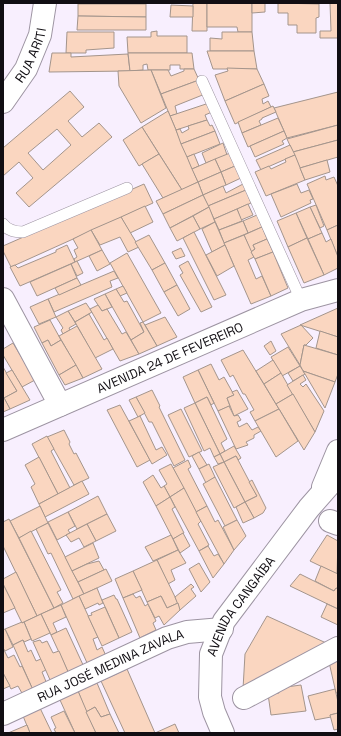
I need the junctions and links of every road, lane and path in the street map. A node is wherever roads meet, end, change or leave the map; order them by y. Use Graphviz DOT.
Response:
graph roads {
  1 [pos="45,3"];
  2 [pos="202,81"];
  3 [pos="3,102"];
  4 [pos="127,188"];
  5 [pos="3,224"];
  6 [pos="338,290"];
  7 [pos="3,299"];
  8 [pos="301,300"];
  9 [pos="60,405"];
  10 [pos="3,430"];
  11 [pos="338,451"];
  12 [pos="338,475"];
  13 [pos="321,494"];
  14 [pos="222,629"];
  15 [pos="338,648"];
  16 [pos="244,698"];
  17 [pos="3,714"];
  18 [pos="223,733"];
  1 -- 3 [label="street, RUA ARITI"];
  2 -- 8 [label="lane"];
  4 -- 5 [label="lane"];
  6 -- 8 [label="street, AVENIDA 24 DE FEVEREIRO"];
  7 -- 9 [label="street"];
  8 -- 9 [label="street, AVENIDA 24 DE FEVEREIRO"];
  9 -- 10 [label="street, AVENIDA 24 DE FEVEREIRO"];
  11 -- 13 [label="street, AVENIDA CANGAÍBA"];
  12 -- 13 [label="street, AVENIDA CANGAÍBA"];
  13 -- 14 [label="street, AVENIDA CANGAÍBA"];
  14 -- 17 [label="street, RUA JOSÉ MEDINA ZAVALA"];
  14 -- 18 [label="street, AVENIDA CANGAÍBA"];
  15 -- 16 [label="street"];
}
